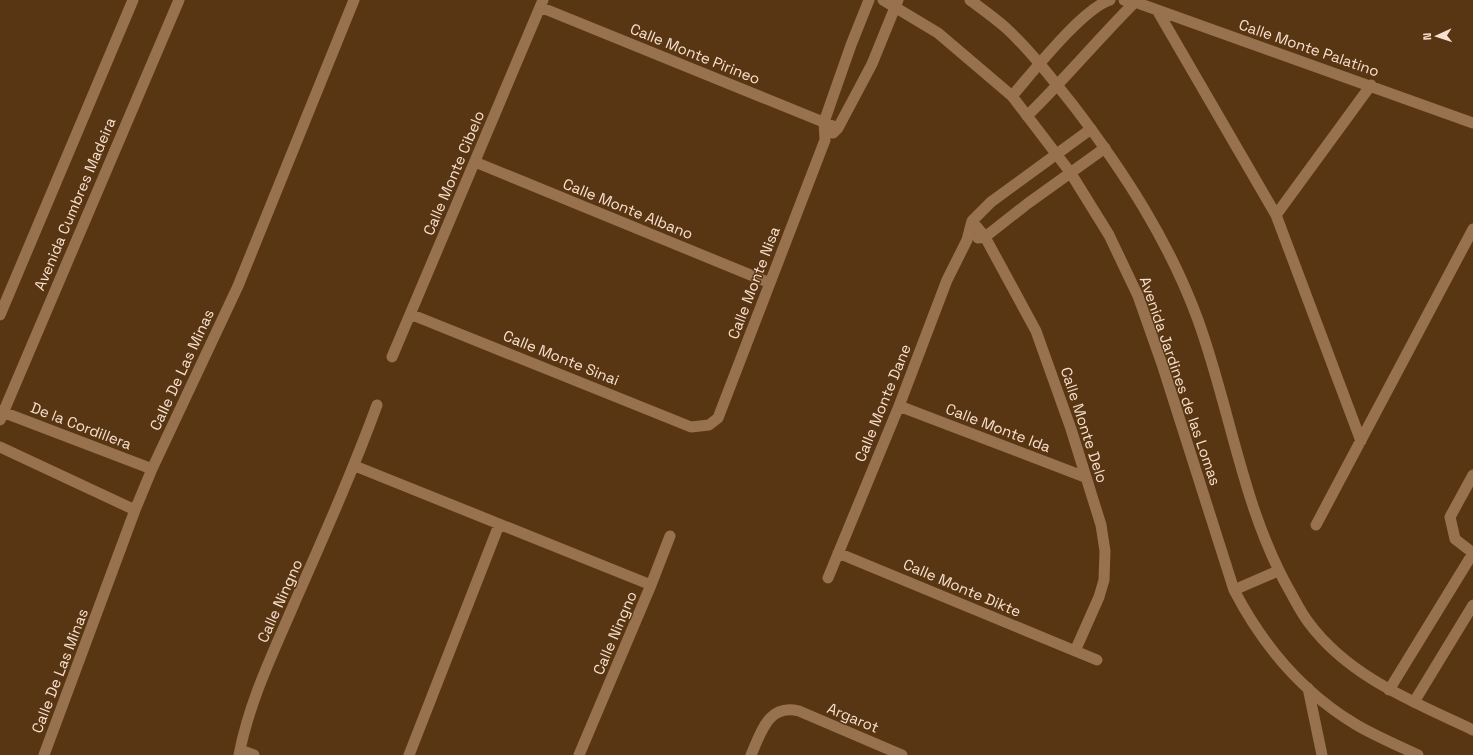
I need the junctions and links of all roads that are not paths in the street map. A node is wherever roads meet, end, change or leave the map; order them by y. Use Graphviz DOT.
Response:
graph roads {
  1 [pos="133,0"];
  2 [pos="179,0"];
  3 [pos="354,0"];
  4 [pos="869,0"];
  5 [pos="883,0"];
  6 [pos="970,0"];
  7 [pos="1110,0"];
  8 [pos="1124,0"];
  9 [pos="1135,2"];
  10 [pos="897,3"];
  11 [pos="542,4"];
  12 [pos="1157,10"];
  13 [pos="1040,65"];
  14 [pos="1371,85"];
  15 [pos="1058,86"];
  16 [pos="1012,96"];
  17 [pos="1027,116"];
  18 [pos="824,122"];
  19 [pos="1473,123"];
  20 [pos="838,128"];
  21 [pos="1091,129"];
  22 [pos="825,140"];
  23 [pos="1104,148"];
  24 [pos="1056,153"];
  25 [pos="475,162"];
  26 [pos="1070,172"];
  27 [pos="1276,215"];
  28 [pos="972,222"];
  29 [pos="1473,229"];
  30 [pos="985,237"];
  31 [pos="967,240"];
  32 [pos="770,283"];
  33 [pos="410,314"];
  34 [pos="0,315"];
  35 [pos="392,357"];
  36 [pos="377,405"];
  37 [pos="899,406"];
  38 [pos="1,414"];
  39 [pos="700,427"];
  40 [pos="1361,441"];
  41 [pos="0,447"];
  42 [pos="355,466"];
  43 [pos="152,469"];
  44 [pos="1473,475"];
  45 [pos="1085,477"];
  46 [pos="135,510"];
  47 [pos="499,524"];
  48 [pos="1316,525"];
  49 [pos="670,536"];
  50 [pos="838,553"];
  51 [pos="1473,553"];
  52 [pos="1278,571"];
  53 [pos="828,578"];
  54 [pos="651,585"];
  55 [pos="1234,590"];
  56 [pos="1473,605"];
  57 [pos="1075,651"];
  58 [pos="1097,660"];
  59 [pos="1308,688"];
  60 [pos="1389,690"];
  61 [pos="1414,702"];
  62 [pos="1473,730"];
  63 [pos="239,753"];
  64 [pos="44,755"];
  65 [pos="254,755"];
  66 [pos="409,755"];
  67 [pos="579,755"];
  68 [pos="751,755"];
  69 [pos="902,755"];
  70 [pos="1322,755"];
  71 [pos="1418,755"];
  1 -- 34 [label="street, Avenida Cumbres Madeira"];
  2 -- 38 [label="street, Avenida Cumbres Madeira"];
  3 -- 43 [label="street, Calle De Las Minas"];
  4 -- 18 [label="street, Calle Monte Nisa"];
  5 -- 10 [label="street, Avenida Jardines de las Lomas"];
  6 -- 13 [label="street, Avenida Jardines de las Lomas"];
  7 -- 13 [label="street"];
  8 -- 9 [label="street, Calle Monte Palatino"];
  9 -- 12 [label="street, Calle Monte Palatino"];
  9 -- 15 [label="street"];
  10 -- 16 [label="street, Avenida Jardines de las Lomas"];
  10 -- 20 [label="street, Calle Monte Nisa"];
  11 -- 18 [label="street, Calle Monte Pirineo"];
  11 -- 25 [label="street, Calle Monte Cibelo"];
  12 -- 14 [label="street, Calle Monte Palatino"];
  12 -- 27 [label="street"];
  13 -- 15 [label="street, Avenida Jardines de las Lomas"];
  13 -- 16 [label="street"];
  14 -- 19 [label="street, Calle Monte Palatino"];
  14 -- 27 [label="street"];
  15 -- 17 [label="street"];
  15 -- 21 [label="street, Avenida Jardines de las Lomas"];
  16 -- 17 [label="street, Avenida Jardines de las Lomas"];
  17 -- 24 [label="street, Avenida Jardines de las Lomas"];
  18 -- 20 [label="street, Calle Monte Pirineo"];
  18 -- 22 [label="street, Calle Monte Nisa"];
  20 -- 22 [label="street, Calle Monte Nisa"];
  21 -- 23 [label="street, Avenida Jardines de las Lomas"];
  21 -- 24 [label="street, Calle Monte Dane"];
  22 -- 32 [label="street, Calle Monte Nisa"];
  23 -- 26 [label="street"];
  23 -- 52 [label="street, Avenida Jardines de las Lomas"];
  24 -- 26 [label="street, Avenida Jardines de las Lomas"];
  24 -- 28 [label="street, Calle Monte Dane"];
  25 -- 32 [label="street, Calle Monte Albano"];
  25 -- 33 [label="street, Calle Monte Cibelo"];
  26 -- 30 [label="street"];
  26 -- 55 [label="street, Avenida Jardines de las Lomas"];
  27 -- 40 [label="street"];
  28 -- 30 [label="street, Calle Monte Delo"];
  28 -- 31 [label="street, Calle Monte Dane"];
  29 -- 40 [label="street"];
  30 -- 31 [label="street"];
  30 -- 45 [label="street, Calle Monte Delo"];
  31 -- 37 [label="street, Calle Monte Dane"];
  32 -- 39 [label="street, Calle Monte Nisa"];
  33 -- 35 [label="street, Calle Monte Cibelo"];
  33 -- 39 [label="street, Calle Monte Sinai"];
  36 -- 42 [label="street, Calle Ningno"];
  37 -- 45 [label="street, Calle Monte Ida"];
  37 -- 50 [label="street, Calle Monte Dane"];
  38 -- 43 [label="street, De la Cordillera"];
  40 -- 48 [label="street"];
  41 -- 46 [label="street"];
  42 -- 47 [label="street, Calle Ningno"];
  42 -- 63 [label="street, Calle Ningno"];
  43 -- 46 [label="street, Calle De Las Minas"];
  44 -- 51 [label="street"];
  45 -- 57 [label="street, Calle Monte Delo"];
  46 -- 64 [label="street, Calle De Las Minas"];
  47 -- 54 [label="street, Calle Ningno"];
  47 -- 66 [label="street"];
  49 -- 54 [label="street"];
  50 -- 53 [label="street, Calle Monte Dane"];
  50 -- 57 [label="street, Calle Monte Dikte"];
  51 -- 60 [label="street"];
  52 -- 55 [label="street"];
  52 -- 60 [label="street, Avenida Jardines de las Lomas"];
  54 -- 67 [label="street, Calle Ningno"];
  55 -- 59 [label="street, Avenida Jardines de las Lomas"];
  56 -- 61 [label="street"];
  57 -- 58 [label="street, Calle Monte Dikte"];
  59 -- 70 [label="street"];
  59 -- 71 [label="street, Avenida Jardines de las Lomas"];
  60 -- 61 [label="street, Avenida Jardines de las Lomas"];
  61 -- 62 [label="street, Avenida Jardines de las Lomas"];
  63 -- 65 [label="street, Calle Ningno"];
  68 -- 69 [label="street, Argarot"];
}
